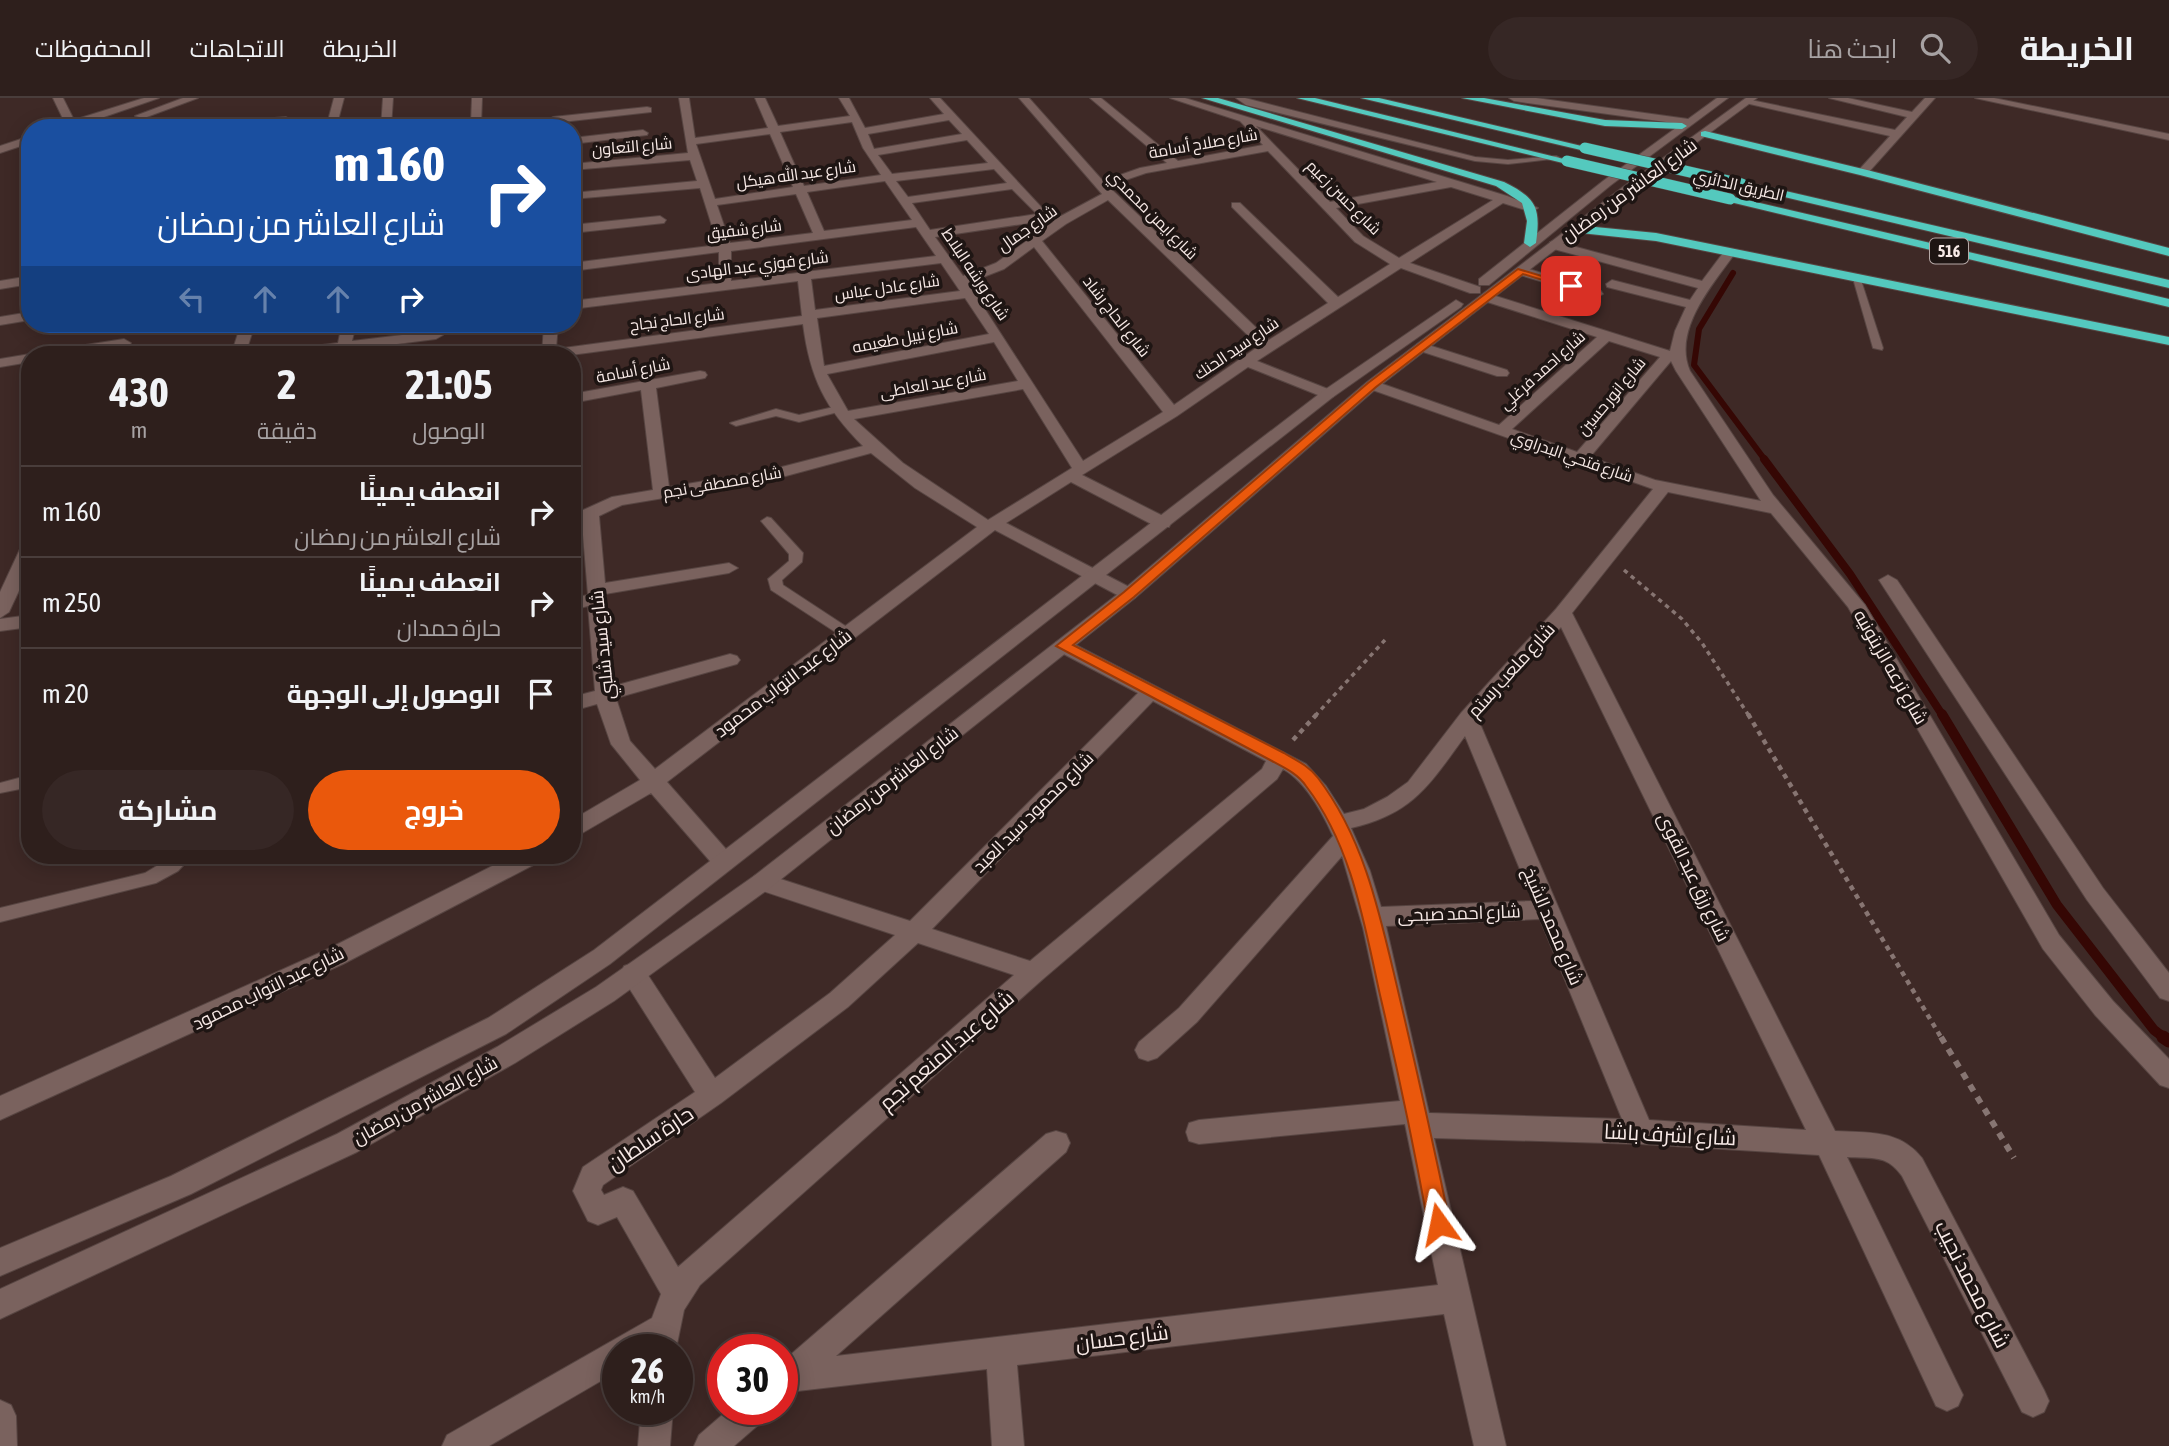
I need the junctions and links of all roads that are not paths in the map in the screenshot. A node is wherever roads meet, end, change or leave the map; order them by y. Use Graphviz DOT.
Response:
graph roads {
  1 [pos="58,98"];
  2 [pos="155,98"];
  3 [pos="193,98"];
  4 [pos="339,98"];
  5 [pos="388,98"];
  6 [pos="477,98"];
  7 [pos="684,98"];
  8 [pos="760,98"];
  9 [pos="844,98"];
  10 [pos="935,98"];
  11 [pos="1024,98"];
  12 [pos="1095,98"];
  13 [pos="1175,98"];
  14 [pos="1207,98"];
  15 [pos="1240,98"];
  16 [pos="1302,98"];
  17 [pos="1366,98"];
  18 [pos="1467,98"];
  19 [pos="1514,98"];
  20 [pos="1723,98"];
  21 [pos="1834,98"];
  22 [pos="1930,98"];
  23 [pos="1980,98"];
  24 [pos="1749,100"];
  25 [pos="1630,103"];
  26 [pos="168,107"];
  27 [pos="647,110"];
  28 [pos="1613,112"];
  29 [pos="1914,115"];
  30 [pos="952,116"];
  31 [pos="856,118"];
  32 [pos="64,119"];
  33 [pos="88,119"];
  34 [pos="130,119"];
  35 [pos="194,119"];
  36 [pos="333,119"];
  37 [pos="387,119"];
  38 [pos="476,119"];
  39 [pos="553,119"];
  40 [pos="1244,119"];
  41 [pos="1692,128"];
  42 [pos="776,130"];
  43 [pos="860,132"];
  44 [pos="643,133"];
  45 [pos="1898,134"];
  46 [pos="970,136"];
  47 [pos="2169,137"];
  48 [pos="581,140"];
  49 [pos="21,142"];
  50 [pos="690,142"];
  51 [pos="1272,147"];
  52 [pos="0,150"];
  53 [pos="871,153"];
  54 [pos="694,156"];
  55 [pos="1562,160"];
  56 [pos="1174,163"];
  57 [pos="996,165"];
  58 [pos="581,166"];
  59 [pos="1863,172"];
  60 [pos="889,177"];
  61 [pos="1452,183"];
  62 [pos="703,184"];
  63 [pos="1015,186"];
  64 [pos="799,190"];
  65 [pos="1105,190"];
  66 [pos="581,195"];
  67 [pos="1503,198"];
  68 [pos="905,201"];
  69 [pos="709,203"];
  70 [pos="1236,205"];
  71 [pos="1329,206"];
  72 [pos="1532,208"];
  73 [pos="1055,219"];
  74 [pos="660,220"];
  75 [pos="581,228"];
  76 [pos="924,228"];
  77 [pos="1575,229"];
  78 [pos="820,235"];
  79 [pos="1035,240"];
  80 [pos="1530,243"];
  81 [pos="1554,245"];
  82 [pos="725,247"];
  83 [pos="1730,252"];
  84 [pos="2169,252"];
  85 [pos="946,259"];
  86 [pos="1398,264"];
  87 [pos="581,266"];
  88 [pos="1522,271"];
  89 [pos="804,277"];
  90 [pos="1855,277"];
  91 [pos="21,282"];
  92 [pos="960,282"];
  93 [pos="1612,284"];
  94 [pos="2169,284"];
  95 [pos="0,285"];
  96 [pos="725,286"];
  97 [pos="1704,286"];
  98 [pos="969,294"];
  99 [pos="1480,294"];
  100 [pos="1596,294"];
  101 [pos="1336,303"];
  102 [pos="2169,303"];
  103 [pos="581,305"];
  104 [pos="1694,305"];
  105 [pos="810,317"];
  106 [pos="21,318"];
  107 [pos="0,321"];
  108 [pos="420,333"];
  109 [pos="1607,335"];
  110 [pos="998,337"];
  111 [pos="2169,341"];
  112 [pos="364,346"];
  113 [pos="1268,347"];
  114 [pos="1422,347"];
  115 [pos="1878,348"];
  116 [pos="581,349"];
  117 [pos="1673,356"];
  118 [pos="21,360"];
  119 [pos="1247,362"];
  120 [pos="0,363"];
  121 [pos="819,371"];
  122 [pos="1502,373"];
  123 [pos="700,375"];
  124 [pos="1026,384"];
  125 [pos="648,385"];
  126 [pos="1372,385"];
  127 [pos="1328,394"];
  128 [pos="581,397"];
  129 [pos="841,412"];
  130 [pos="1172,413"];
  131 [pos="736,423"];
  132 [pos="1501,431"];
  133 [pos="874,447"];
  134 [pos="1580,459"];
  135 [pos="1076,473"];
  136 [pos="1664,486"];
  137 [pos="662,493"];
  138 [pos="1776,509"];
  139 [pos="581,517"];
  140 [pos="767,522"];
  141 [pos="1163,523"];
  142 [pos="991,525"];
  143 [pos="21,566"];
  144 [pos="729,568"];
  145 [pos="1097,575"];
  146 [pos="1888,580"];
  147 [pos="1129,594"];
  148 [pos="596,595"];
  149 [pos="581,601"];
  150 [pos="0,612"];
  151 [pos="1563,613"];
  152 [pos="21,622"];
  153 [pos="0,625"];
  154 [pos="848,634"];
  155 [pos="1063,646"];
  156 [pos="730,660"];
  157 [pos="1151,692"];
  158 [pos="607,695"];
  159 [pos="581,702"];
  160 [pos="1468,718"];
  161 [pos="1278,757"];
  162 [pos="653,782"];
  163 [pos="21,783"];
  164 [pos="1,788"];
  165 [pos="581,826"];
  166 [pos="1342,830"];
  167 [pos="724,862"];
  168 [pos="174,864"];
  169 [pos="516,864"];
  170 [pos="762,882"];
  171 [pos="1546,910"];
  172 [pos="0,915"];
  173 [pos="1372,917"];
  174 [pos="914,932"];
  175 [pos="1034,972"];
  176 [pos="633,973"];
  177 [pos="2169,991"];
  178 [pos="1148,1050"];
  179 [pos="2169,1077"];
  180 [pos="712,1095"];
  181 [pos="0,1108"];
  182 [pos="1418,1118"];
  183 [pos="1199,1132"];
  184 [pos="1641,1132"];
  185 [pos="1826,1142"];
  186 [pos="1056,1143"];
  187 [pos="1912,1167"];
  188 [pos="0,1262"];
  189 [pos="676,1292"];
  190 [pos="1455,1298"];
  191 [pos="0,1304"];
  192 [pos="663,1334"];
  193 [pos="1001,1352"];
  194 [pos="602,1363"];
  195 [pos="798,1369"];
  196 [pos="798,1378"];
  197 [pos="1947,1395"];
  198 [pos="2033,1401"];
  199 [pos="0,1416"];
  200 [pos="656,1425"];
  201 [pos="734,1425"];
  202 [pos="1,1446"];
  203 [pos="458,1446"];
  204 [pos="654,1446"];
  205 [pos="710,1446"];
  206 [pos="1008,1446"];
  207 [pos="1490,1446"];
  1 -- 32 [label="street"];
  2 -- 33 [label="street"];
  3 -- 26 [label="street"];
  4 -- 36 [label="street"];
  5 -- 37 [label="street"];
  6 -- 38 [label="street"];
  7 -- 50 [label="street"];
  8 -- 42 [label="street"];
  9 -- 31 [label="street, شارع ورشه البلاط"];
  10 -- 30 [label="street"];
  11 -- 65 [label="street, شارع ايمن محمدي"];
  12 -- 56 [label="street"];
  13 -- 40 [label="street"];
  14 -- 72 [label="highway"];
  15 -- 55 [label="lane"];
  16 -- 55 [label="highway, الطريق الدائري / 516"];
  17 -- 94 [label="highway, الطريق الدائري / 516, bridge"];
  18 -- 41 [label="highway"];
  19 -- 28 [label="street"];
  20 -- 41 [label="street"];
  21 -- 29 [label="street"];
  22 -- 29 [label="street"];
  23 -- 47 [label="street"];
  24 -- 41 [label="street"];
  24 -- 45 [label="street"];
  25 -- 28 [label="street"];
  26 -- 34 [label="street"];
  26 -- 35 [label="street"];
  27 -- 39 [label="street"];
  28 -- 41 [label="street"];
  29 -- 45 [label="street"];
  30 -- 43 [label="street"];
  30 -- 46 [label="street"];
  31 -- 42 [label="street"];
  31 -- 43 [label="street, شارع ورشه البلاط"];
  40 -- 51 [label="street, شارع حسن زعيم"];
  40 -- 61 [label="street"];
  41 -- 59 [label="highway"];
  41 -- 77 [label="street, شارع العاشر من رمضان"];
  41 -- 80 [label="street, شارع العاشر من رمضان"];
  42 -- 50 [label="street"];
  42 -- 64 [label="street"];
  43 -- 53 [label="street, شارع ورشه البلاط"];
  44 -- 48 [label="street"];
  45 -- 59 [label="street"];
  46 -- 53 [label="street"];
  46 -- 57 [label="street"];
  49 -- 52 [label="street"];
  50 -- 54 [label="street"];
  51 -- 56 [label="street, شارع صلاح أسامة"];
  51 -- 71 [label="street, شارع حسن زعيم"];
  53 -- 60 [label="street, شارع ورشه البلاط"];
  54 -- 58 [label="street, شارع التعاون"];
  54 -- 62 [label="street"];
  55 -- 102 [label="highway, الطريق الدائري / 516, bridge"];
  56 -- 65 [label="street, شارع صلاح أسامة"];
  57 -- 60 [label="street, شارع عبد الله هيكل"];
  57 -- 63 [label="street"];
  59 -- 84 [label="highway"];
  60 -- 64 [label="street, شارع عبد الله هيكل"];
  60 -- 68 [label="street, شارع ورشه البلاط"];
  61 -- 67 [label="street"];
  61 -- 71 [label="street"];
  62 -- 66 [label="street"];
  62 -- 69 [label="street"];
  63 -- 68 [label="street"];
  63 -- 73 [label="street"];
  64 -- 69 [label="street, شارع عبد الله هيكل"];
  64 -- 78 [label="street"];
  65 -- 73 [label="street, شارع جمال"];
  65 -- 113 [label="street, شارع ايمن محمدي"];
  67 -- 72 [label="street"];
  67 -- 86 [label="street, شارع سيد الحنك"];
  68 -- 76 [label="street, شارع ورشه البلاط"];
  69 -- 82 [label="street"];
  70 -- 101 [label="street"];
  71 -- 86 [label="street, شارع حسن زعيم"];
  72 -- 80 [label="highway"];
  73 -- 76 [label="street, شارع شفيق"];
  73 -- 79 [label="street, شارع جمال"];
  74 -- 75 [label="street"];
  76 -- 78 [label="street, شارع شفيق"];
  76 -- 85 [label="street, شارع ورشه البلاط"];
  77 -- 81 [label="street, شارع العاشر من رمضان"];
  77 -- 83 [label="highway"];
  78 -- 82 [label="street, شارع شفيق"];
  79 -- 92 [label="street, شارع جمال"];
  79 -- 130 [label="street, شارع الحاج رشاد"];
  80 -- 99 [label="street, شارع العاشر من رمضان"];
  81 -- 88 [label="street, شارع العاشر من رمضان"];
  81 -- 97 [label="street"];
  82 -- 87 [label="street, شارع شفيق"];
  82 -- 96 [label="street"];
  83 -- 90 [label="highway"];
  83 -- 97 [label="street"];
  85 -- 89 [label="street, شارع فوزي عبد الهادى"];
  85 -- 92 [label="street, شارع ورشه البلاط"];
  86 -- 99 [label="street, شارع حسن زعيم"];
  86 -- 101 [label="street, شارع سيد الحنك"];
  88 -- 99 [label="street, شارع العاشر من رمضان"];
  88 -- 100 [label="street"];
  89 -- 96 [label="street, شارع فوزي عبد الهادى"];
  89 -- 105 [label="street"];
  90 -- 111 [label="highway"];
  90 -- 115 [label="lane"];
  91 -- 95 [label="street"];
  92 -- 98 [label="street, شارع ورشه البلاط"];
  93 -- 104 [label="street"];
  96 -- 103 [label="street, شارع فوزي عبد الهادى"];
  97 -- 104 [label="street"];
  98 -- 105 [label="street, شارع عادل عباس"];
  98 -- 110 [label="street, شارع ورشه البلاط"];
  99 -- 109 [label="street, شارع حسن زعيم"];
  99 -- 114 [label="street, شارع العاشر من رمضان"];
  99 -- 127 [label="street, شارع العاشر من رمضان"];
  101 -- 113 [label="street, شارع سيد الحنك"];
  104 -- 117 [label="street"];
  105 -- 116 [label="street, شارع الحاج نجاح"];
  105 -- 121 [label="street"];
  106 -- 107 [label="street"];
  108 -- 112 [label="street"];
  109 -- 117 [label="street, شارع حسن زعيم"];
  109 -- 132 [label="street, شارع احمد فرغلي"];
  110 -- 121 [label="street, شارع نبيل طعيمه"];
  110 -- 124 [label="street, شارع ورشه البلاط"];
  113 -- 119 [label="street, شارع سيد الحنك"];
  114 -- 122 [label="street"];
  114 -- 126 [label="street, شارع العاشر من رمضان"];
  117 -- 134 [label="street, شارع انور حسين"];
  117 -- 138 [label="street, شارع ترعه الزيتونيه"];
  118 -- 120 [label="street"];
  119 -- 127 [label="street"];
  119 -- 130 [label="street, شارع سيد الحنك"];
  121 -- 129 [label="street"];
  123 -- 125 [label="street, شارع أسامة"];
  124 -- 129 [label="street, شارع عبد العاطى"];
  124 -- 135 [label="street, شارع ورشه البلاط"];
  125 -- 128 [label="street, شارع أسامة"];
  125 -- 137 [label="street"];
  126 -- 132 [label="street, شارع فتحي البدراوي"];
  126 -- 147 [label="street, شارع العاشر من رمضان"];
  127 -- 141 [label="street, شارع العاشر من رمضان"];
  129 -- 131 [label="lane"];
  129 -- 133 [label="street"];
  130 -- 135 [label="street, شارع سيد الحنك"];
  132 -- 134 [label="street, شارع فتحي البدراوي"];
  133 -- 137 [label="street, شارع مصطفى نجم"];
  133 -- 142 [label="street"];
  134 -- 136 [label="street, شارع فتحي البدراوي"];
  135 -- 141 [label="street"];
  135 -- 142 [label="street, شارع سيد الحنك"];
  136 -- 138 [label="street, شارع فتحي البدراوي"];
  136 -- 151 [label="street, شارع ملعب رستم"];
  137 -- 139 [label="street, شارع مصطفى نجم"];
  138 -- 179 [label="street, شارع ترعه الزيتونيه"];
  139 -- 148 [label="street, شارع سيد شلبي"];
  140 -- 154 [label="lane"];
  141 -- 145 [label="street, شارع العاشر من رمضان"];
  142 -- 145 [label="street"];
  142 -- 154 [label="street, شارع عبد التواب محمود"];
  143 -- 150 [label="street"];
  144 -- 148 [label="street"];
  145 -- 147 [label="street"];
  145 -- 167 [label="street, شارع العاشر من رمضان"];
  146 -- 177 [label="street"];
  147 -- 155 [label="street, شارع العاشر من رمضان"];
  148 -- 149 [label="street"];
  148 -- 158 [label="street, شارع سيد شلبي"];
  151 -- 160 [label="street, شارع ملعب رستم"];
  151 -- 185 [label="street, شارع رزق عبد القوى"];
  152 -- 153 [label="street"];
  154 -- 162 [label="street, شارع عبد التواب محمود"];
  155 -- 157 [label="street"];
  155 -- 170 [label="street, شارع العاشر من رمضان"];
  156 -- 158 [label="street"];
  157 -- 161 [label="street"];
  157 -- 174 [label="street, شارع محمود سيد العبد"];
  158 -- 159 [label="street"];
  158 -- 162 [label="street, شارع سيد شلبي"];
  160 -- 166 [label="street, شارع ملعب رستم"];
  160 -- 171 [label="street, شارع محمد الشيخ"];
  161 -- 166 [label="street"];
  161 -- 175 [label="street, شارع عبد المنعم نجم"];
  162 -- 165 [label="street, شارع عبد التواب محمود"];
  162 -- 167 [label="street, شارع سيد شلبي"];
  163 -- 164 [label="lane"];
  166 -- 173 [label="street"];
  166 -- 178 [label="street"];
  167 -- 188 [label="street, شارع العاشر من رمضان"];
  168 -- 172 [label="lane"];
  169 -- 181 [label="street, شارع عبد التواب محمود"];
  170 -- 174 [label="street"];
  170 -- 176 [label="street, شارع العاشر من رمضان"];
  171 -- 173 [label="street, شارع احمد صبحى"];
  171 -- 184 [label="street, شارع محمد الشيخ"];
  173 -- 182 [label="street"];
  174 -- 175 [label="street"];
  174 -- 180 [label="street, حارة سلطان"];
  175 -- 189 [label="street, شارع عبد المنعم نجم"];
  176 -- 180 [label="street, حارة سلطان"];
  176 -- 191 [label="street, شارع العاشر من رمضان"];
  180 -- 189 [label="street, حارة سلطان"];
  182 -- 183 [label="street, شارع اشرف باشا"];
  182 -- 184 [label="street, شارع اشرف باشا"];
  182 -- 190 [label="street"];
  184 -- 185 [label="street, شارع اشرف باشا"];
  185 -- 187 [label="street, شارع اشرف باشا"];
  185 -- 197 [label="street, شارع رزق عبد القوى"];
  186 -- 195 [label="street"];
  187 -- 198 [label="street, شارع محمد نجيب"];
  189 -- 192 [label="street, شارع عبد المنعم نجم"];
  190 -- 193 [label="street, شارع حسان"];
  190 -- 207 [label="street"];
  193 -- 196 [label="street, شارع حسان"];
  193 -- 206 [label="street"];
  194 -- 203 [label="street"];
  199 -- 202 [label="street"];
  200 -- 204 [label="street"];
  201 -- 205 [label="street"];
}
